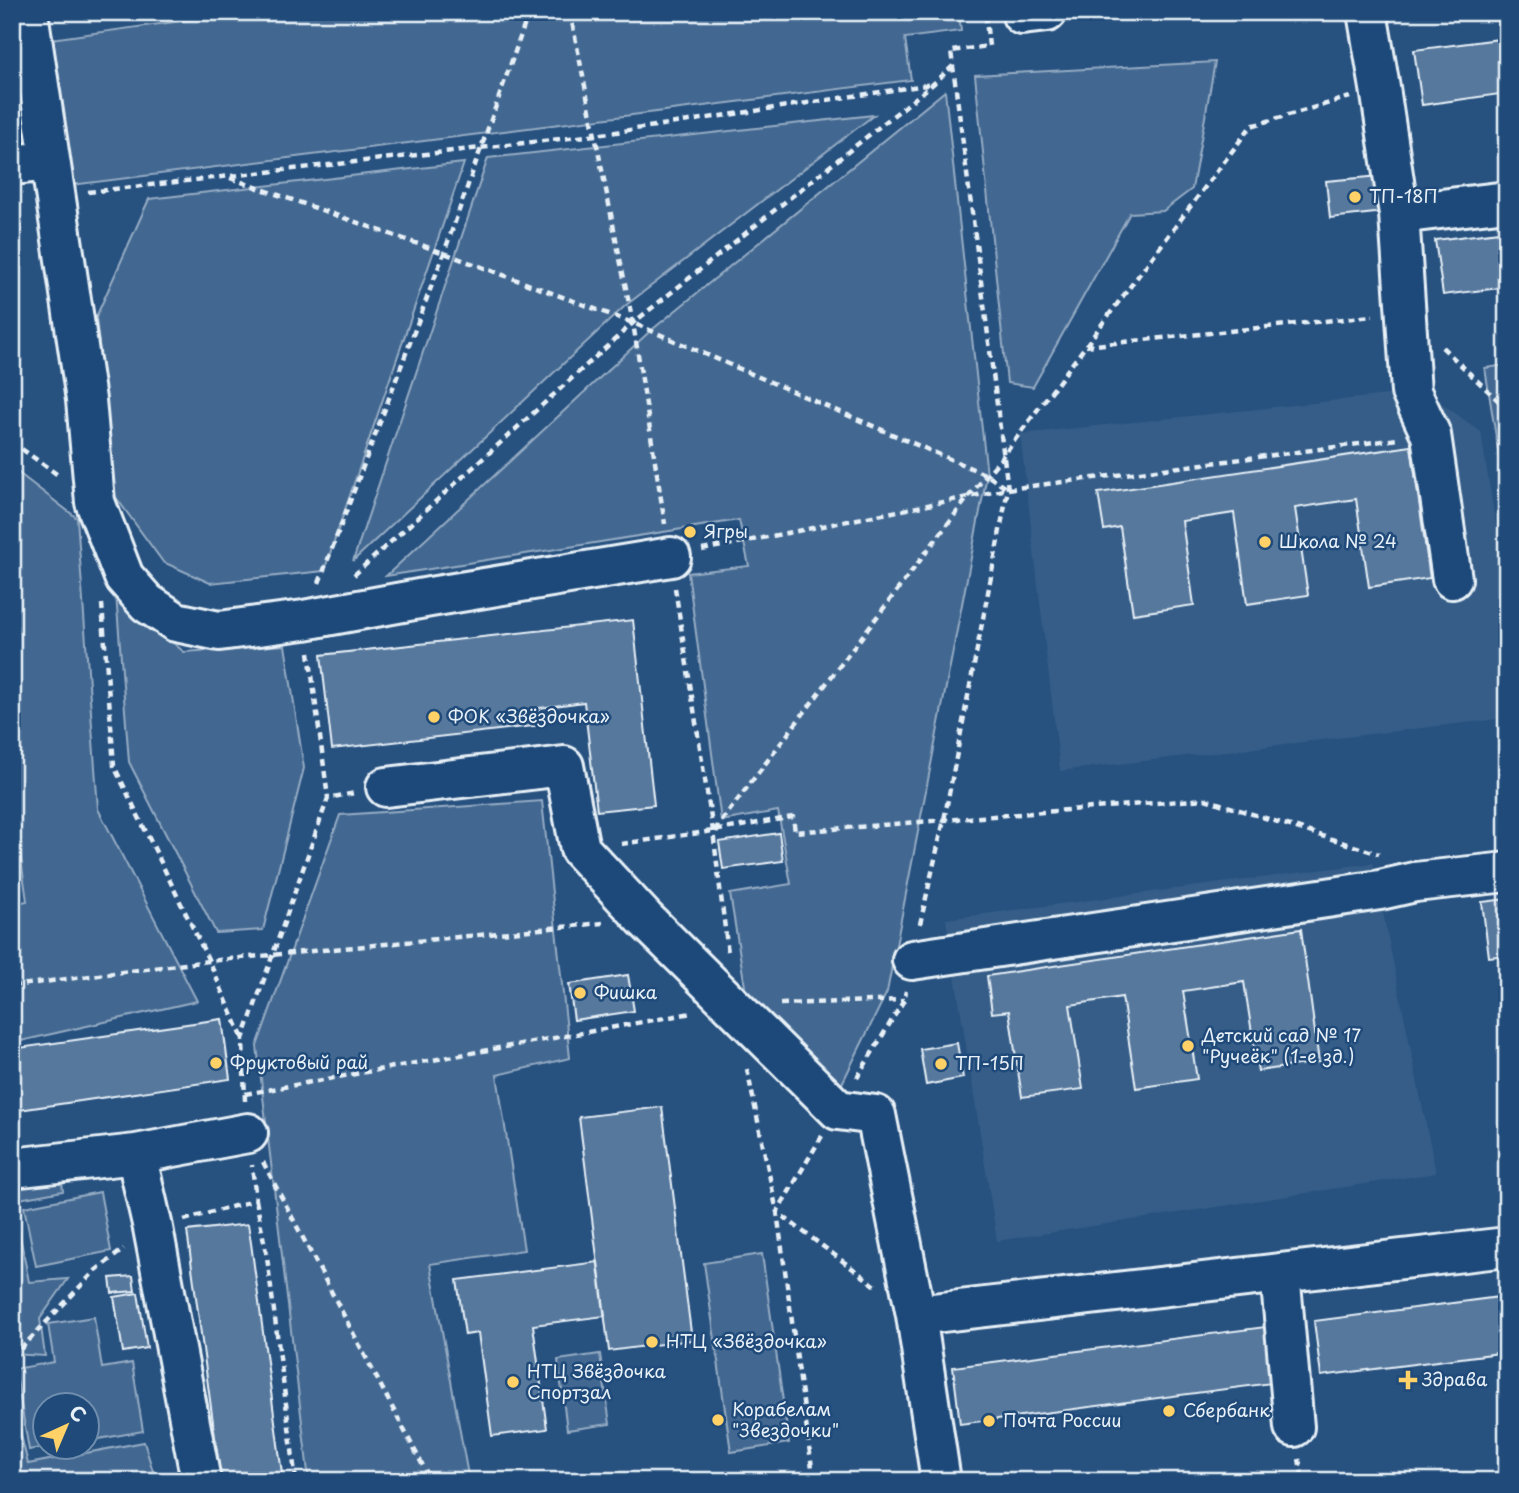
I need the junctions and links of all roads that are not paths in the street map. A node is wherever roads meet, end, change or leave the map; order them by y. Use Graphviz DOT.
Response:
graph roads {
  1 [pos="28,12"];
  2 [pos="1367,12"];
  3 [pos="12,164"];
  4 [pos="53,178"];
  5 [pos="1507,201"];
  6 [pos="1399,214"];
  7 [pos="671,557"];
  8 [pos="1452,579"];
  9 [pos="386,787"];
  10 [pos="1507,872"];
  11 [pos="912,960"];
  12 [pos="248,1133"];
  13 [pos="136,1154"];
  14 [pos="12,1168"];
  15 [pos="1507,1247"];
  16 [pos="1280,1273"];
  17 [pos="916,1315"];
  18 [pos="1294,1427"];
  19 [pos="201,1481"];
  20 [pos="941,1481"];
  1 -- 4 [label="lane"];
  2 -- 6 [label="lane"];
  3 -- 4 [label="lane"];
  4 -- 7 [label="lane"];
  5 -- 6 [label="lane"];
  6 -- 8 [label="lane"];
  9 -- 17 [label="lane"];
  10 -- 11 [label="lane"];
  12 -- 13 [label="lane"];
  13 -- 14 [label="lane"];
  13 -- 19 [label="lane"];
  15 -- 16 [label="lane"];
  16 -- 17 [label="lane"];
  16 -- 18 [label="lane"];
  17 -- 20 [label="lane"];
}
